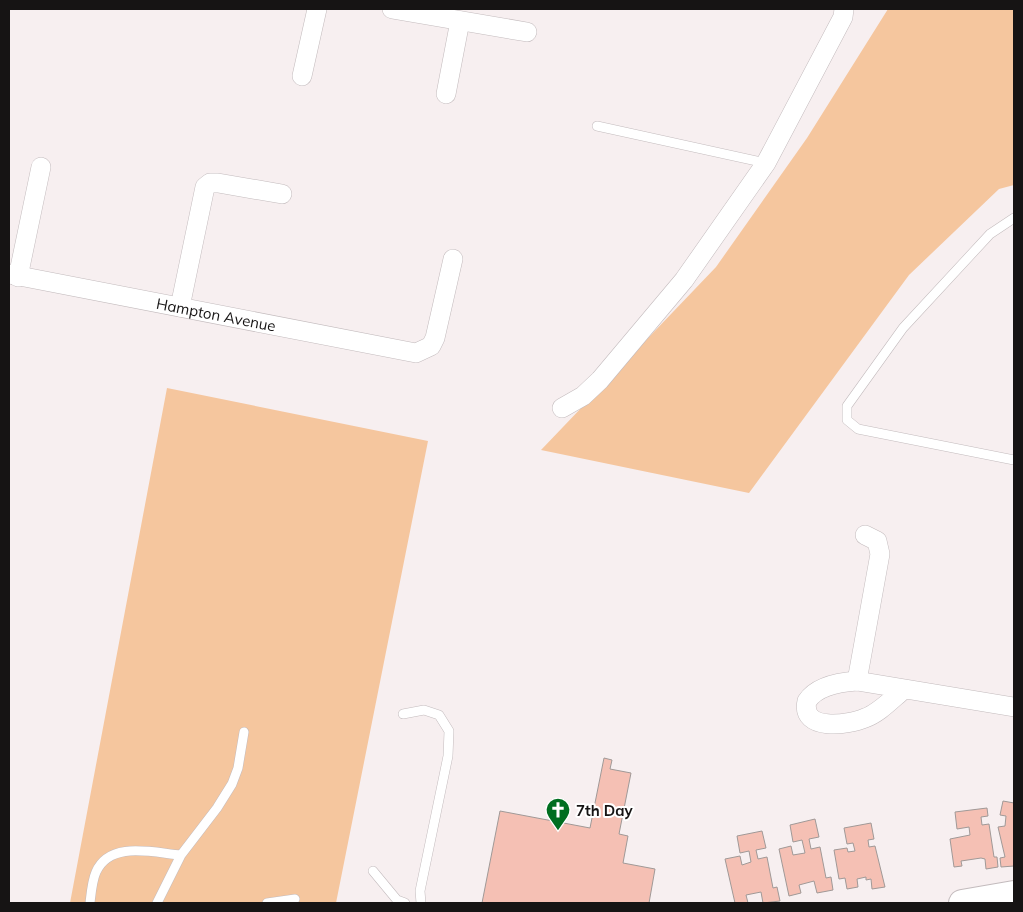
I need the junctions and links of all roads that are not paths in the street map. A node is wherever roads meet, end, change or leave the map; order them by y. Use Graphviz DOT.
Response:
graph roads {
  1 [pos="317,9"];
  2 [pos="392,9"];
  3 [pos="844,9"];
  4 [pos="460,21"];
  5 [pos="527,32"];
  6 [pos="302,76"];
  7 [pos="446,94"];
  8 [pos="597,126"];
  9 [pos="766,163"];
  10 [pos="41,167"];
  11 [pos="282,194"];
  12 [pos="1014,218"];
  13 [pos="453,259"];
  14 [pos="13,276"];
  15 [pos="180,307"];
  16 [pos="562,408"];
  17 [pos="1014,460"];
  18 [pos="865,535"];
  19 [pos="857,681"];
  20 [pos="903,690"];
  21 [pos="1014,707"];
  22 [pos="403,714"];
  23 [pos="244,732"];
  24 [pos="181,855"];
  25 [pos="373,871"];
  26 [pos="1014,894"];
  27 [pos="295,899"];
  28 [pos="90,903"];
  29 [pos="157,903"];
  30 [pos="267,903"];
  31 [pos="405,903"];
  32 [pos="421,903"];
  33 [pos="962,903"];
  1 -- 6 [label="street"];
  2 -- 4 [label="street"];
  3 -- 9 [label="street"];
  4 -- 5 [label="street"];
  4 -- 7 [label="street"];
  8 -- 9 [label="lane"];
  9 -- 16 [label="street"];
  10 -- 14 [label="street"];
  11 -- 15 [label="street"];
  12 -- 17 [label="lane"];
  13 -- 15 [label="street, Hampton Avenue"];
  14 -- 15 [label="street, Hampton Avenue"];
  18 -- 19 [label="street"];
  19 -- 20 [label="street"];
  19 -- 20 [label="street"];
  20 -- 21 [label="street"];
  22 -- 32 [label="lane"];
  23 -- 24 [label="lane"];
  24 -- 28 [label="lane"];
  24 -- 29 [label="lane"];
  25 -- 31 [label="lane"];
  26 -- 33 [label="street"];
  27 -- 30 [label="lane"];
}
